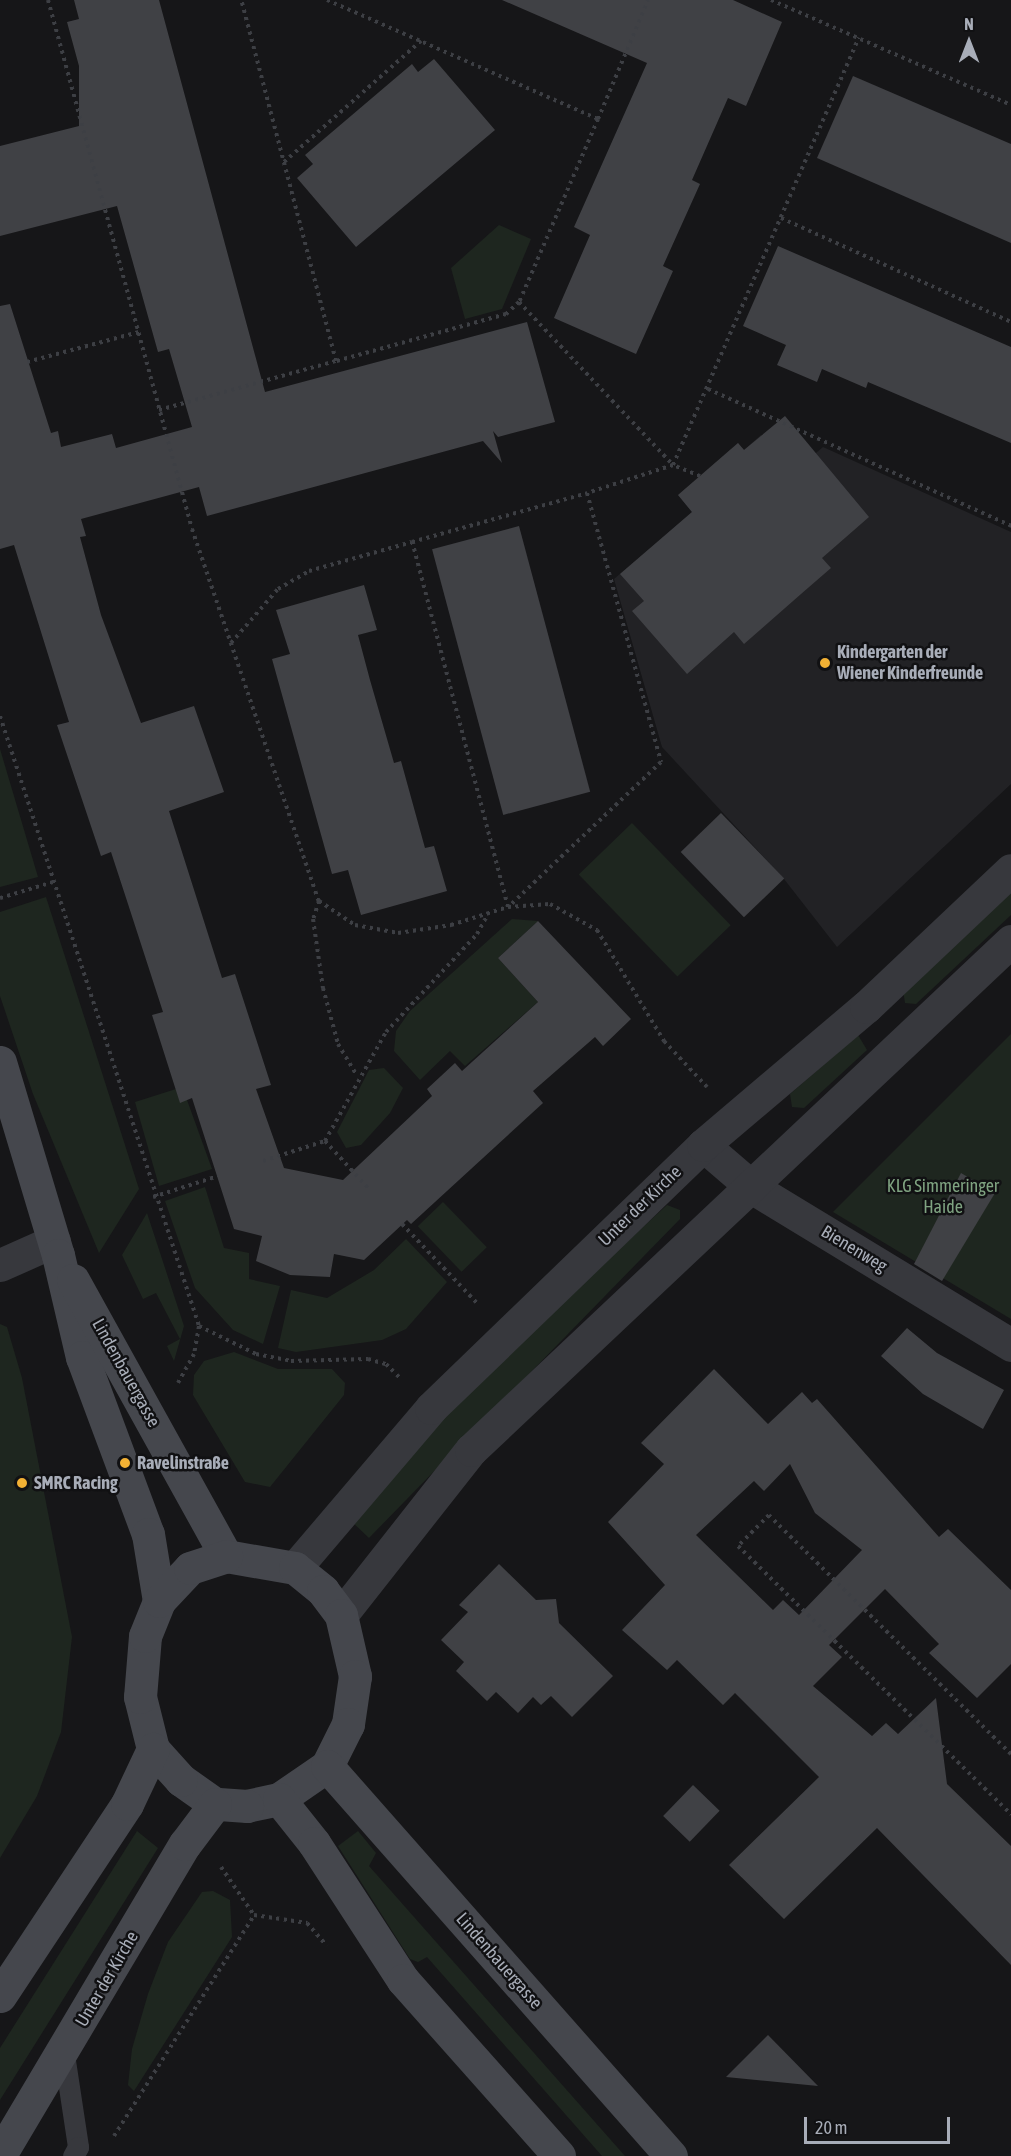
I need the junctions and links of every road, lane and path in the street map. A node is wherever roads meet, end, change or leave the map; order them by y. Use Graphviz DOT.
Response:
graph roads {
  1 [pos="48,0"];
  2 [pos="241,0"];
  3 [pos="327,0"];
  4 [pos="648,0"];
  5 [pos="771,0"];
  6 [pos="859,38"];
  7 [pos="421,41"];
  8 [pos="1011,105"];
  9 [pos="598,119"];
  10 [pos="284,162"];
  11 [pos="781,219"];
  12 [pos="519,302"];
  13 [pos="1011,322"];
  14 [pos="139,332"];
  15 [pos="336,361"];
  16 [pos="27,362"];
  17 [pos="708,389"];
  18 [pos="159,410"];
  19 [pos="673,465"];
  20 [pos="700,476"];
  21 [pos="587,493"];
  22 [pos="1011,526"];
  23 [pos="412,542"];
  24 [pos="231,643"];
  25 [pos="0,716"];
  26 [pos="1011,870"];
  27 [pos="53,882"];
  28 [pos="0,898"];
  29 [pos="319,901"];
  30 [pos="508,907"];
  31 [pos="488,913"];
  32 [pos="1011,941"];
  33 [pos="0,1062"];
  34 [pos="357,1076"];
  35 [pos="736,1117"];
  36 [pos="325,1141"];
  37 [pos="703,1145"];
  38 [pos="263,1161"];
  39 [pos="218,1176"];
  40 [pos="753,1188"];
  41 [pos="369,1189"];
  42 [pos="153,1197"];
  43 [pos="402,1224"];
  44 [pos="56,1248"];
  45 [pos="0,1265"];
  46 [pos="199,1326"];
  47 [pos="507,1335"];
  48 [pos="1011,1345"];
  49 [pos="143,1402"];
  50 [pos="431,1408"];
  51 [pos="226,1556"];
  52 [pos="296,1568"];
  53 [pos="159,1601"];
  54 [pos="340,1616"];
  55 [pos="153,1749"];
  56 [pos="1011,1754"];
  57 [pos="327,1766"];
  58 [pos="279,1799"];
  59 [pos="215,1804"];
  60 [pos="1011,1814"];
  61 [pos="223,1869"];
  62 [pos="254,1915"];
  63 [pos="330,1950"];
  64 [pos="0,1996"];
  65 [pos="64,2054"];
  66 [pos="108,2146"];
  67 [pos="0,2155"];
  68 [pos="73,2156"];
  69 [pos="559,2156"];
  70 [pos="671,2156"];
  1 -- 14 [label="path"];
  2 -- 10 [label="path"];
  3 -- 7 [label="path"];
  4 -- 9 [label="path"];
  5 -- 6 [label="path"];
  6 -- 8 [label="path"];
  6 -- 11 [label="path"];
  7 -- 9 [label="path"];
  7 -- 10 [label="path"];
  9 -- 12 [label="path"];
  10 -- 15 [label="path"];
  11 -- 13 [label="path"];
  11 -- 17 [label="path"];
  12 -- 15 [label="path"];
  12 -- 19 [label="path"];
  14 -- 16 [label="path"];
  14 -- 18 [label="path"];
  15 -- 18 [label="path"];
  17 -- 19 [label="path"];
  17 -- 22 [label="path"];
  18 -- 24 [label="path"];
  19 -- 20 [label="path"];
  19 -- 21 [label="path"];
  21 -- 23 [label="path"];
  21 -- 30 [label="path"];
  23 -- 24 [label="path"];
  23 -- 30 [label="path"];
  24 -- 29 [label="path"];
  25 -- 27 [label="path"];
  26 -- 35 [label="street, Unter der Kirche"];
  27 -- 28 [label="path"];
  27 -- 42 [label="path"];
  29 -- 31 [label="path"];
  29 -- 34 [label="path"];
  30 -- 31 [label="path"];
  30 -- 35 [label="path"];
  31 -- 34 [label="path"];
  32 -- 40 [label="street"];
  33 -- 44 [label="main road, Lindenbauergasse"];
  34 -- 36 [label="path"];
  35 -- 37 [label="street, Unter der Kirche"];
  36 -- 38 [label="path"];
  36 -- 41 [label="path"];
  37 -- 40 [label="street, Bienenweg"];
  37 -- 47 [label="street, Unter der Kirche"];
  39 -- 42 [label="path"];
  40 -- 48 [label="street, Bienenweg"];
  40 -- 54 [label="street"];
  42 -- 46 [label="path"];
  43 -- 47 [label="path"];
  44 -- 45 [label="street"];
  44 -- 49 [label="main road, Lindenbauergasse"];
  44 -- 53 [label="main road, Lindenbauergasse"];
  46 -- 49 [label="path"];
  46 -- 50 [label="path"];
  47 -- 50 [label="street, Unter der Kirche"];
  49 -- 51 [label="main road, Lindenbauergasse"];
  50 -- 52 [label="street, Unter der Kirche"];
  51 -- 52 [label="main road"];
  51 -- 53 [label="main road"];
  52 -- 54 [label="main road"];
  53 -- 55 [label="main road"];
  54 -- 57 [label="main road"];
  55 -- 59 [label="main road"];
  55 -- 64 [label="main road"];
  56 -- 60 [label="path"];
  57 -- 58 [label="main road"];
  57 -- 70 [label="main road, Lindenbauergasse"];
  58 -- 59 [label="main road"];
  58 -- 69 [label="main road"];
  59 -- 65 [label="main road, Unter der Kirche"];
  61 -- 62 [label="path"];
  62 -- 63 [label="path"];
  62 -- 66 [label="path"];
  65 -- 67 [label="main road, Unter der Kirche"];
  65 -- 68 [label="lane"];
}
